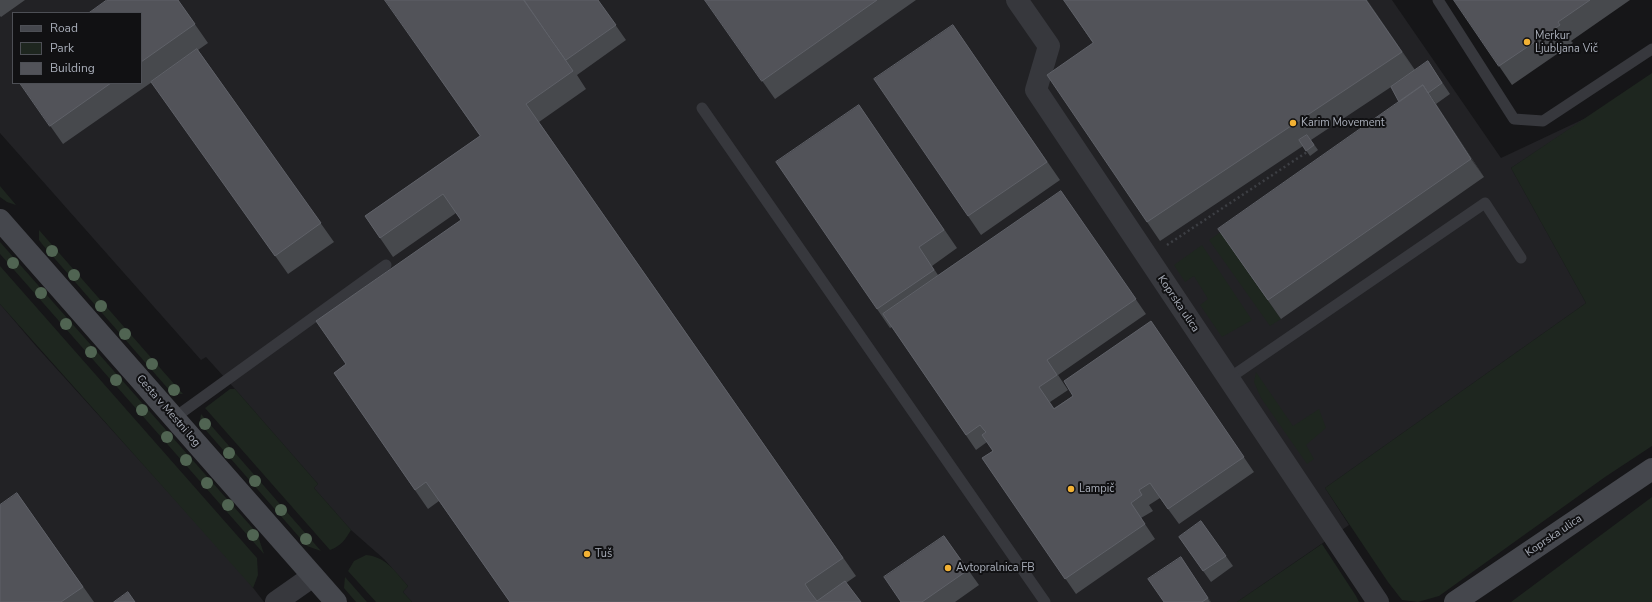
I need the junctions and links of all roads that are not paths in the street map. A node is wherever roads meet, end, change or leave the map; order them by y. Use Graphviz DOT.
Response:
graph roads {
  1 [pos="1017,0"];
  2 [pos="1438,0"];
  3 [pos="1652,49"];
  4 [pos="702,108"];
  5 [pos="0,220"];
  6 [pos="1521,258"];
  7 [pos="386,265"];
  8 [pos="1228,379"];
  9 [pos="174,418"];
  10 [pos="1652,469"];
  11 [pos="313,576"];
  12 [pos="276,602"];
  13 [pos="336,602"];
  14 [pos="1045,602"];
  15 [pos="1378,602"];
  16 [pos="1455,602"];
  1 -- 8 [label="street, Koprska ulica"];
  2 -- 3 [label="lane"];
  4 -- 14 [label="lane"];
  5 -- 9 [label="street, Cesta v Mestni log"];
  6 -- 8 [label="lane"];
  7 -- 9 [label="lane"];
  8 -- 15 [label="street, Koprska ulica"];
  9 -- 11 [label="street, Cesta v Mestni log"];
  10 -- 16 [label="street, Koprska ulica"];
  11 -- 12 [label="street"];
  11 -- 13 [label="street, Cesta v Mestni log"];
}
